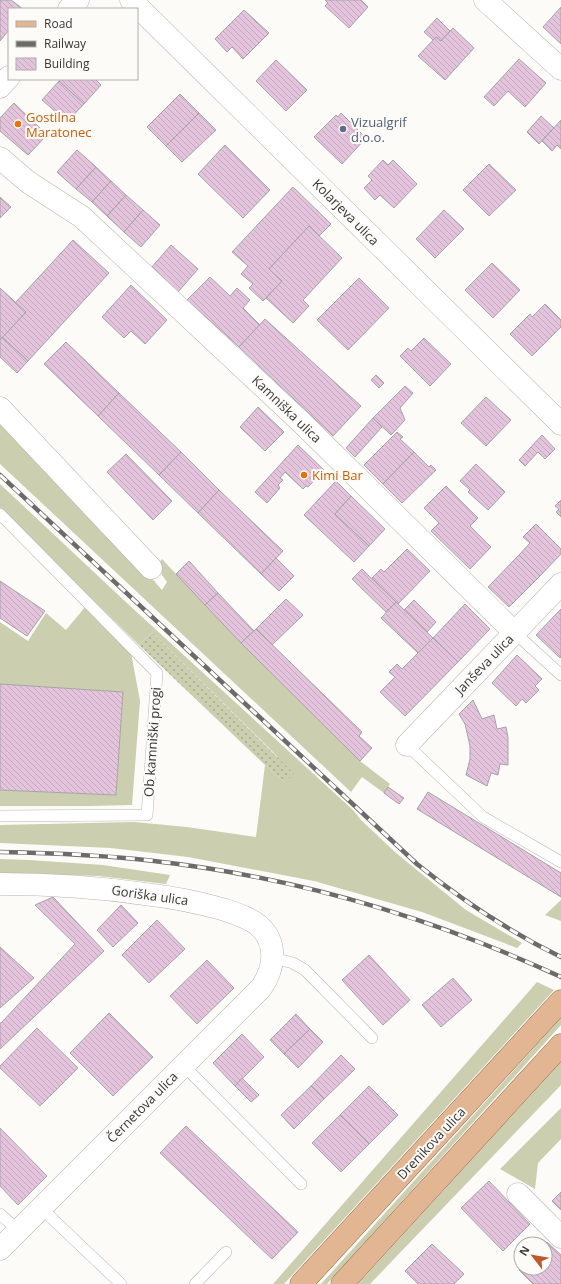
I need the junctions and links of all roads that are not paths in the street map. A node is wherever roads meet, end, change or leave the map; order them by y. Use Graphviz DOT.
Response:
graph roads {
  1 [pos="78,0"];
  2 [pos="131,0"];
  3 [pos="485,0"];
  4 [pos="71,8"];
  5 [pos="561,69"];
  6 [pos="8,78"];
  7 [pos="0,87"];
  8 [pos="0,158"];
  9 [pos="0,408"];
  10 [pos="561,424"];
  11 [pos="0,514"];
  12 [pos="151,568"];
  13 [pos="561,584"];
  14 [pos="514,632"];
  15 [pos="561,675"];
  16 [pos="407,745"];
  17 [pos="0,816"];
  18 [pos="561,862"];
  19 [pos="0,884"];
  20 [pos="273,958"];
  21 [pos="561,1001"];
  22 [pos="372,1038"];
  23 [pos="561,1045"];
  24 [pos="184,1066"];
  25 [pos="301,1184"];
  26 [pos="518,1194"];
  27 [pos="41,1208"];
  28 [pos="0,1214"];
  29 [pos="19,1230"];
  30 [pos="561,1237"];
  31 [pos="0,1249"];
  32 [pos="226,1252"];
  33 [pos="120,1284"];
  34 [pos="195,1284"];
  35 [pos="301,1284"];
  36 [pos="342,1284"];
  1 -- 4 [label="street"];
  2 -- 10 [label="street, Kolarjeva ulica"];
  3 -- 5 [label="street"];
  6 -- 7 [label="street"];
  8 -- 14 [label="street, Kamniška ulica"];
  9 -- 12 [label="street"];
  11 -- 17 [label="lane, Ob kamniški progi"];
  13 -- 14 [label="street, Janševa ulica"];
  14 -- 15 [label="lane, Kamniška ulica"];
  14 -- 16 [label="street, Janševa ulica"];
  16 -- 18 [label="lane"];
  19 -- 20 [label="street, Goriška ulica"];
  20 -- 22 [label="lane"];
  20 -- 24 [label="street, Černetova ulica"];
  21 -- 35 [label="main road, Drenikova ulica"];
  23 -- 36 [label="main road"];
  24 -- 25 [label="lane"];
  24 -- 27 [label="street, Černetova ulica"];
  26 -- 30 [label="street"];
  27 -- 29 [label="street, Černetova ulica"];
  27 -- 33 [label="lane"];
  28 -- 29 [label="lane"];
  29 -- 31 [label="street, Černetova ulica"];
  32 -- 34 [label="lane"];
}
